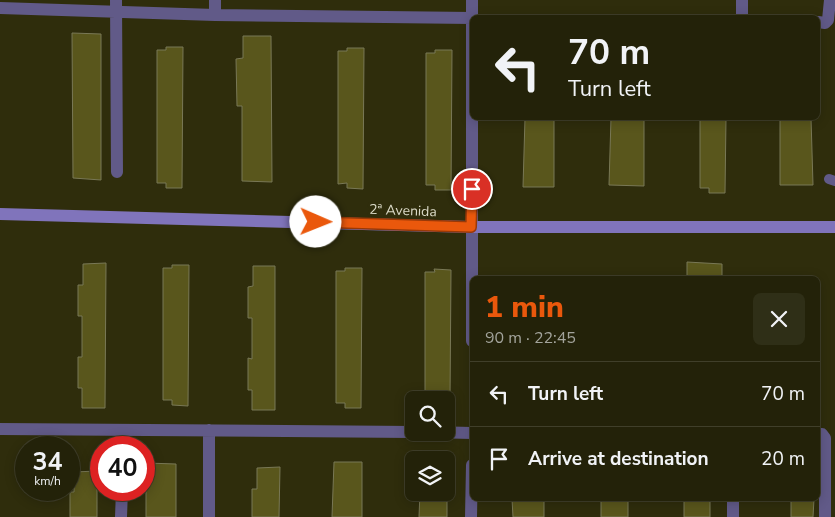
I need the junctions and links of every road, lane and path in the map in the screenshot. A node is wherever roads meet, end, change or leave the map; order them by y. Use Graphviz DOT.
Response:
graph roads {
  1 [pos="215,0"];
  2 [pos="472,0"];
  3 [pos="742,0"];
  4 [pos="830,0"];
  5 [pos="116,5"];
  6 [pos="0,8"];
  7 [pos="216,15"];
  8 [pos="472,15"];
  9 [pos="742,15"];
  10 [pos="470,18"];
  11 [pos="820,22"];
  12 [pos="472,120"];
  13 [pos="117,172"];
  14 [pos="0,214"];
  15 [pos="471,227"];
  16 [pos="835,227"];
  17 [pos="471,276"];
  18 [pos="0,430"];
  19 [pos="124,430"];
  20 [pos="209,430"];
  21 [pos="405,432"];
  22 [pos="455,433"];
  23 [pos="470,433"];
  24 [pos="820,434"];
  25 [pos="124,436"];
  26 [pos="122,501"];
  27 [pos="471,501"];
  28 [pos="733,501"];
  29 [pos="121,517"];
  30 [pos="209,517"];
  31 [pos="471,517"];
  32 [pos="733,517"];
  33 [pos="825,517"];
  1 -- 7 [label="street"];
  2 -- 8 [label="street"];
  3 -- 9 [label="street"];
  4 -- 11 [label="street"];
  5 -- 6 [label="street"];
  5 -- 7 [label="street"];
  5 -- 13 [label="street"];
  7 -- 10 [label="street"];
  12 -- 15 [label="street"];
  14 -- 15 [label="street, 2ª Avenida"];
  15 -- 16 [label="street, 2ª Avenida"];
  15 -- 17 [label="street"];
  18 -- 19 [label="street"];
  19 -- 20 [label="street"];
  19 -- 25 [label="street"];
  20 -- 21 [label="street"];
  20 -- 30 [label="street"];
  22 -- 23 [label="street"];
  24 -- 33 [label="street"];
  26 -- 29 [label="street"];
  27 -- 31 [label="street"];
  28 -- 32 [label="street"];
}
